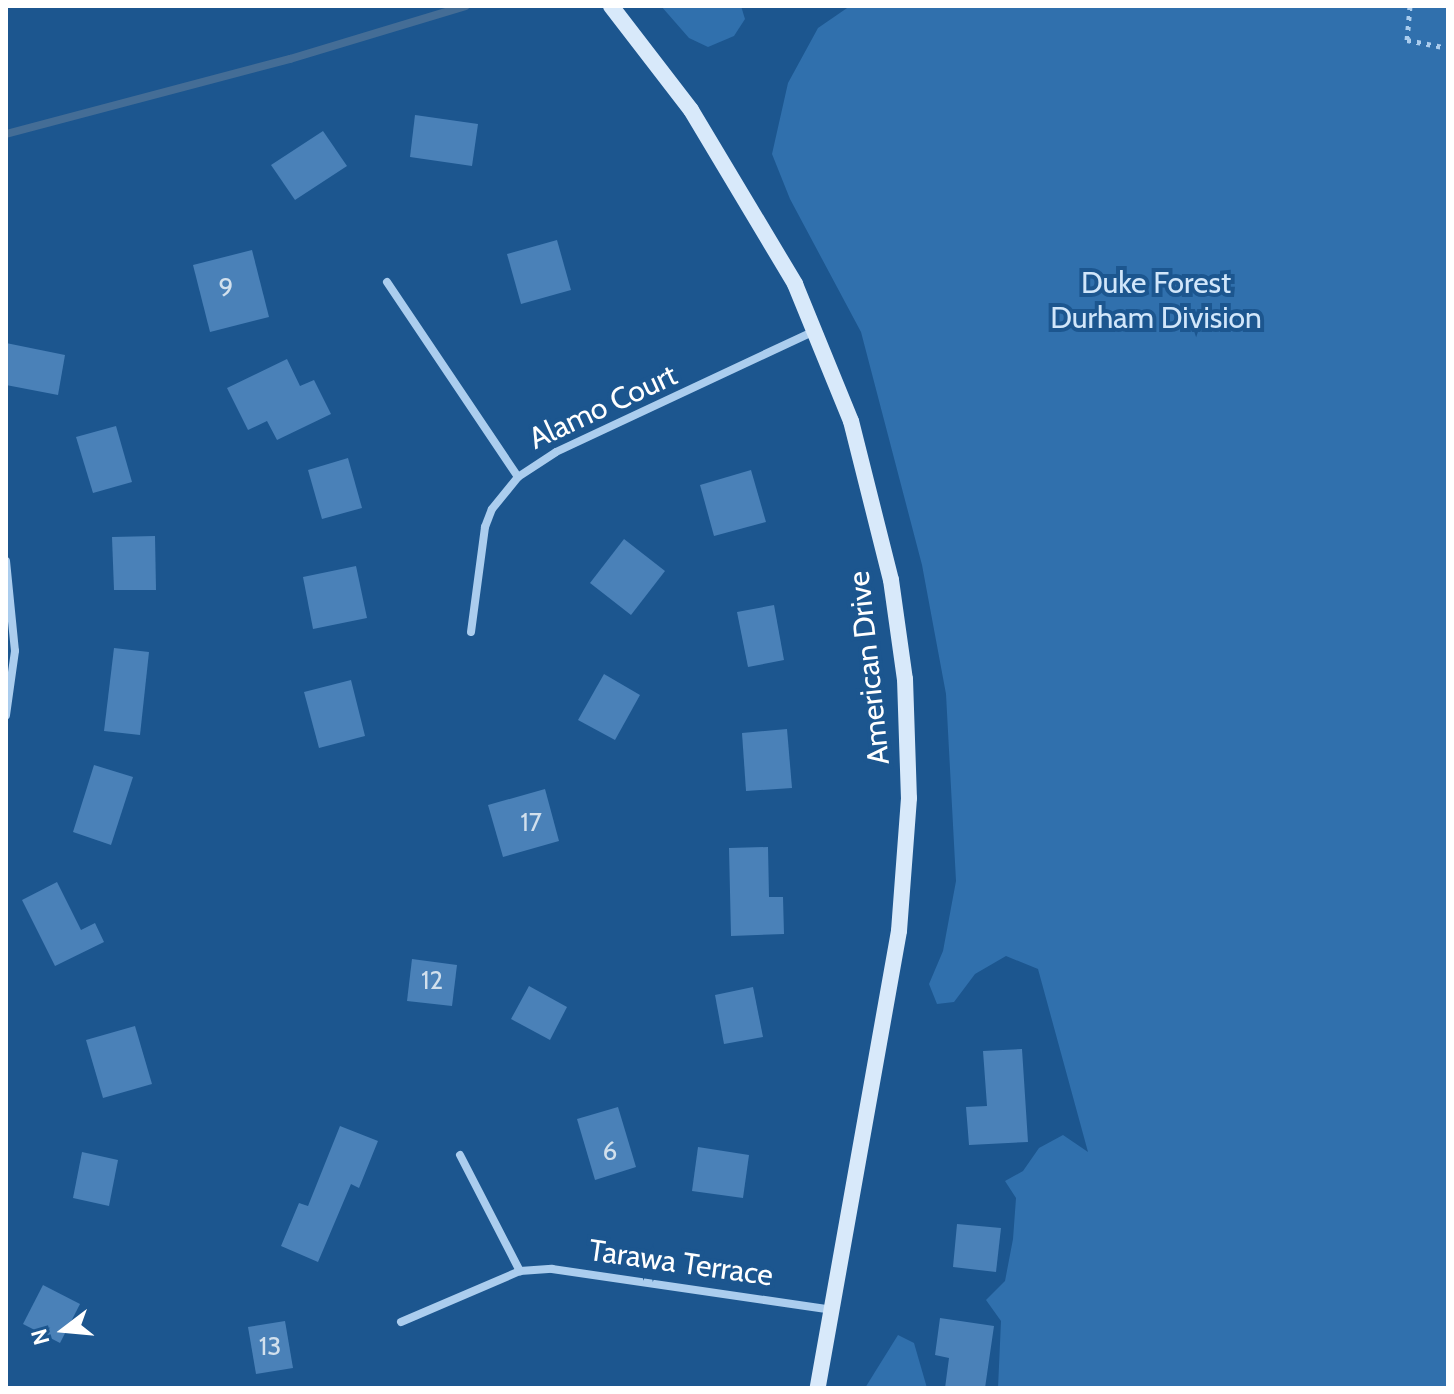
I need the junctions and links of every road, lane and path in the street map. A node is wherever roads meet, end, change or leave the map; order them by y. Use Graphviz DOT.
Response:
graph roads {
  1 [pos="611,6"];
  2 [pos="1410,6"];
  3 [pos="1448,48"];
  4 [pos="387,282"];
  5 [pos="817,330"];
  6 [pos="518,477"];
  7 [pos="6,561"];
  8 [pos="471,632"];
  9 [pos="6,715"];
  10 [pos="460,1155"];
  11 [pos="520,1271"];
  12 [pos="834,1310"];
  13 [pos="401,1322"];
  14 [pos="818,1388"];
  1 -- 5 [label="street, American Drive"];
  2 -- 3 [label="path"];
  4 -- 6 [label="street"];
  5 -- 6 [label="street, Alamo Court"];
  5 -- 12 [label="street, American Drive"];
  6 -- 8 [label="street, Alamo Court"];
  7 -- 9 [label="street"];
  10 -- 11 [label="street"];
  11 -- 12 [label="street, Tarawa Terrace"];
  11 -- 13 [label="street, Tarawa Terrace"];
  12 -- 14 [label="street, American Drive"];
}
